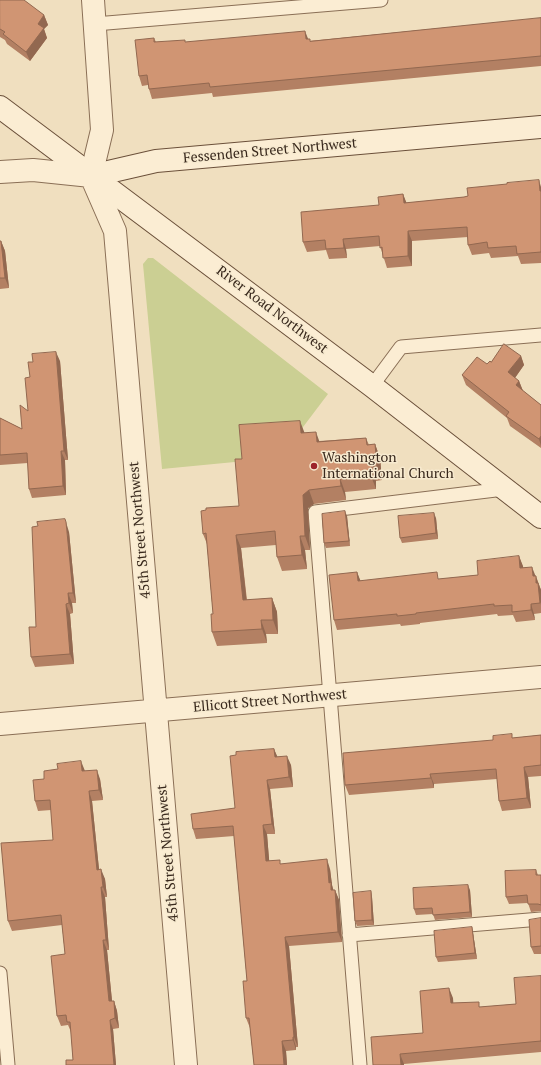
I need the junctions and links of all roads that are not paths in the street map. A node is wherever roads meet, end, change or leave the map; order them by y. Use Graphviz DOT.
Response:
graph roads {
  1 [pos="93,0"];
  2 [pos="381,0"];
  3 [pos="95,24"];
  4 [pos="0,107"];
  5 [pos="541,127"];
  6 [pos="0,172"];
  7 [pos="91,176"];
  8 [pos="541,335"];
  9 [pos="372,386"];
  10 [pos="504,489"];
  11 [pos="541,517"];
  12 [pos="541,677"];
  13 [pos="330,695"];
  14 [pos="155,711"];
  15 [pos="0,724"];
  16 [pos="541,919"];
  17 [pos="349,936"];
  18 [pos="0,973"];
  19 [pos="8,1065"];
  20 [pos="186,1065"];
  21 [pos="360,1065"];
  1 -- 3 [label="street"];
  2 -- 3 [label="lane"];
  3 -- 7 [label="street"];
  4 -- 7 [label="street, River Road Northwest"];
  5 -- 7 [label="street, Fessenden Street Northwest"];
  6 -- 7 [label="street, Fessenden Street Northwest"];
  7 -- 9 [label="street, River Road Northwest"];
  7 -- 14 [label="street, 45th Street Northwest"];
  8 -- 9 [label="lane"];
  9 -- 10 [label="street, River Road Northwest"];
  10 -- 11 [label="street, River Road Northwest"];
  10 -- 13 [label="lane"];
  12 -- 13 [label="street, Ellicott Street Northwest"];
  13 -- 14 [label="street, Ellicott Street Northwest"];
  13 -- 17 [label="lane"];
  14 -- 15 [label="street, Ellicott Street Northwest"];
  14 -- 20 [label="street, 45th Street Northwest"];
  16 -- 17 [label="lane"];
  17 -- 21 [label="lane"];
  18 -- 19 [label="lane"];
}
